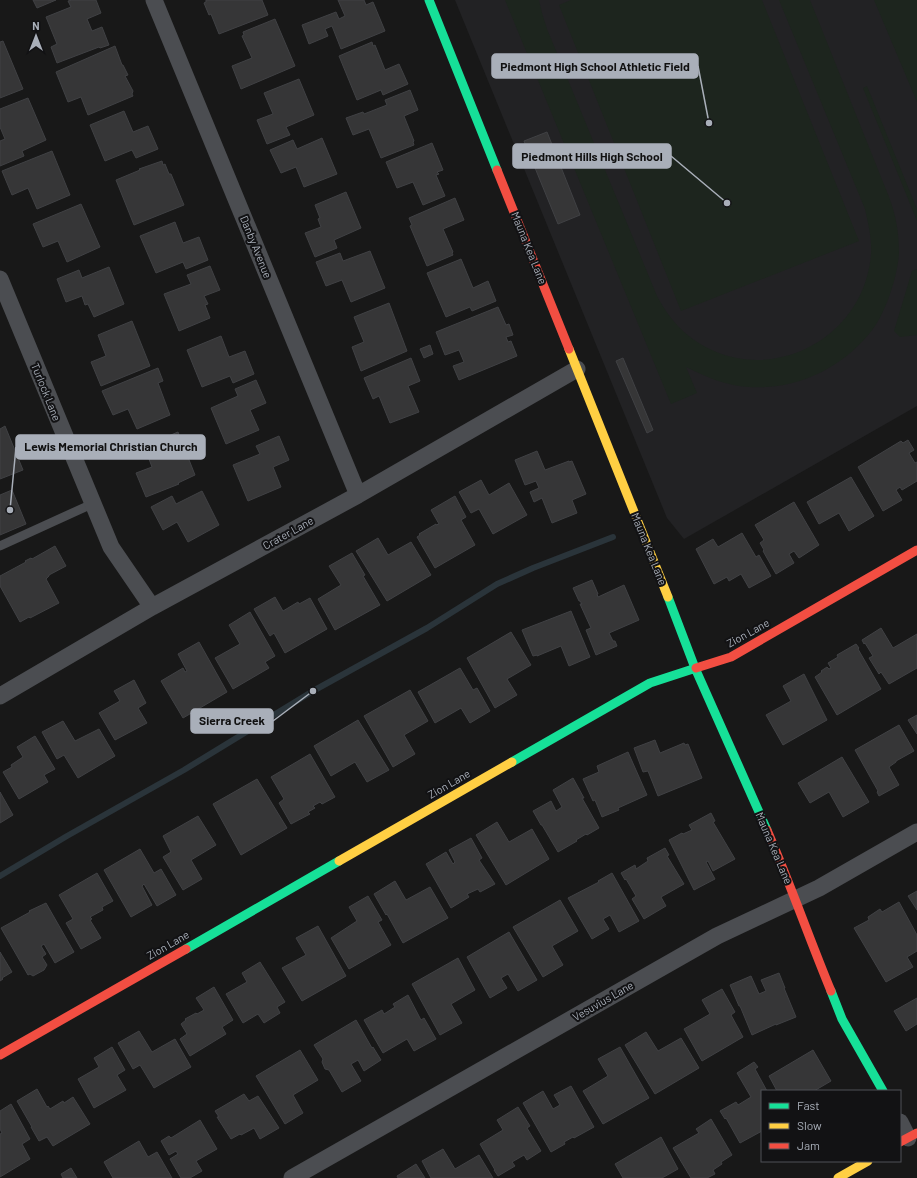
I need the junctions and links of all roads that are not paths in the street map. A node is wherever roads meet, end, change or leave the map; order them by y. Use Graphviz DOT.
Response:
graph roads {
  1 [pos="154,0"];
  2 [pos="429,0"];
  3 [pos="0,279"];
  4 [pos="577,369"];
  5 [pos="358,494"];
  6 [pos="92,504"];
  7 [pos="0,546"];
  8 [pos="917,550"];
  9 [pos="152,607"];
  10 [pos="695,668"];
  11 [pos="0,696"];
  12 [pos="917,832"];
  13 [pos="795,900"];
  14 [pos="0,1055"];
  15 [pos="882,1090"];
  16 [pos="901,1124"];
  17 [pos="908,1138"];
  18 [pos="866,1162"];
  19 [pos="292,1178"];
  20 [pos="838,1178"];
  1 -- 5 [label="street, Danby Avenue"];
  2 -- 4 [label="street, Mauna Kea Lane"];
  3 -- 6 [label="street, Turlock Lane"];
  4 -- 5 [label="street, Crater Lane"];
  4 -- 10 [label="street, Mauna Kea Lane"];
  5 -- 9 [label="street, Crater Lane"];
  6 -- 7 [label="lane"];
  6 -- 9 [label="street, Turlock Lane"];
  8 -- 10 [label="street, Zion Lane"];
  9 -- 11 [label="street, Crater Lane"];
  10 -- 13 [label="street, Mauna Kea Lane"];
  10 -- 14 [label="street, Zion Lane"];
  12 -- 13 [label="street, Vesuvius Lane"];
  13 -- 15 [label="street, Mauna Kea Lane"];
  13 -- 19 [label="street, Vesuvius Lane"];
  16 -- 17 [label="street"];
  18 -- 20 [label="street"];
}
